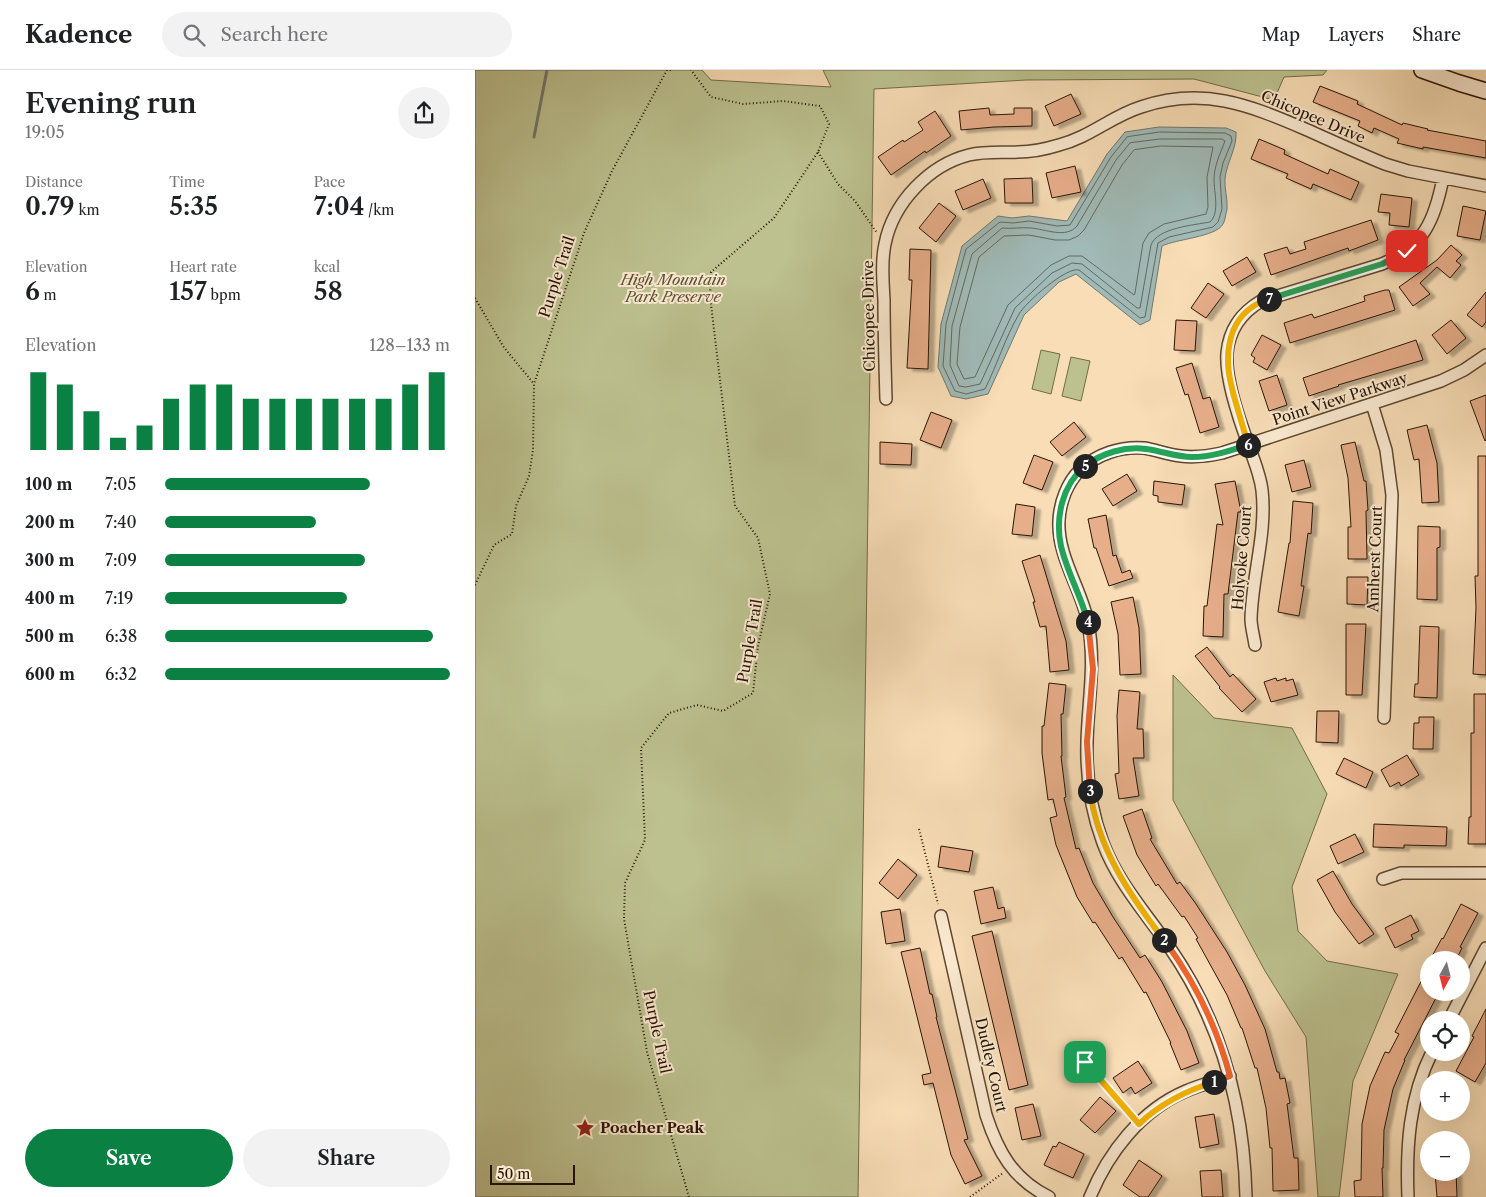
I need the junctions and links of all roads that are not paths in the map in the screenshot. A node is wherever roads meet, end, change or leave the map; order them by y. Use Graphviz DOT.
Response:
graph roads {
  1 [pos="1422,70"];
  2 [pos="1486,91"];
  3 [pos="1443,178"];
  4 [pos="1486,186"];
  5 [pos="1486,355"];
  6 [pos="886,399"];
  7 [pos="1372,404"];
  8 [pos="1248,445"];
  9 [pos="1255,645"];
  10 [pos="1384,718"];
  11 [pos="1486,873"];
  12 [pos="1383,879"];
  13 [pos="941,916"];
  14 [pos="1486,948"];
  15 [pos="1454,1011"];
  16 [pos="1429,1061"];
  17 [pos="1230,1076"];
  18 [pos="1049,1197"];
  19 [pos="1090,1197"];
  20 [pos="1246,1197"];
  21 [pos="1408,1197"];
  1 -- 2 [label="main road"];
  3 -- 4 [label="street, Chicopee Drive"];
  3 -- 6 [label="street, Chicopee Drive"];
  3 -- 8 [label="street, Holyoke Court"];
  5 -- 7 [label="street, Point View Parkway"];
  7 -- 8 [label="street, Point View Parkway"];
  7 -- 10 [label="street, Amherst Court"];
  8 -- 9 [label="street, Holyoke Court"];
  8 -- 17 [label="street, Point View Parkway"];
  11 -- 12 [label="street"];
  13 -- 18 [label="street, Dudley Court"];
  14 -- 15 [label="street"];
  16 -- 21 [label="street"];
  17 -- 19 [label="street"];
  17 -- 20 [label="street, Point View Parkway"];
}
